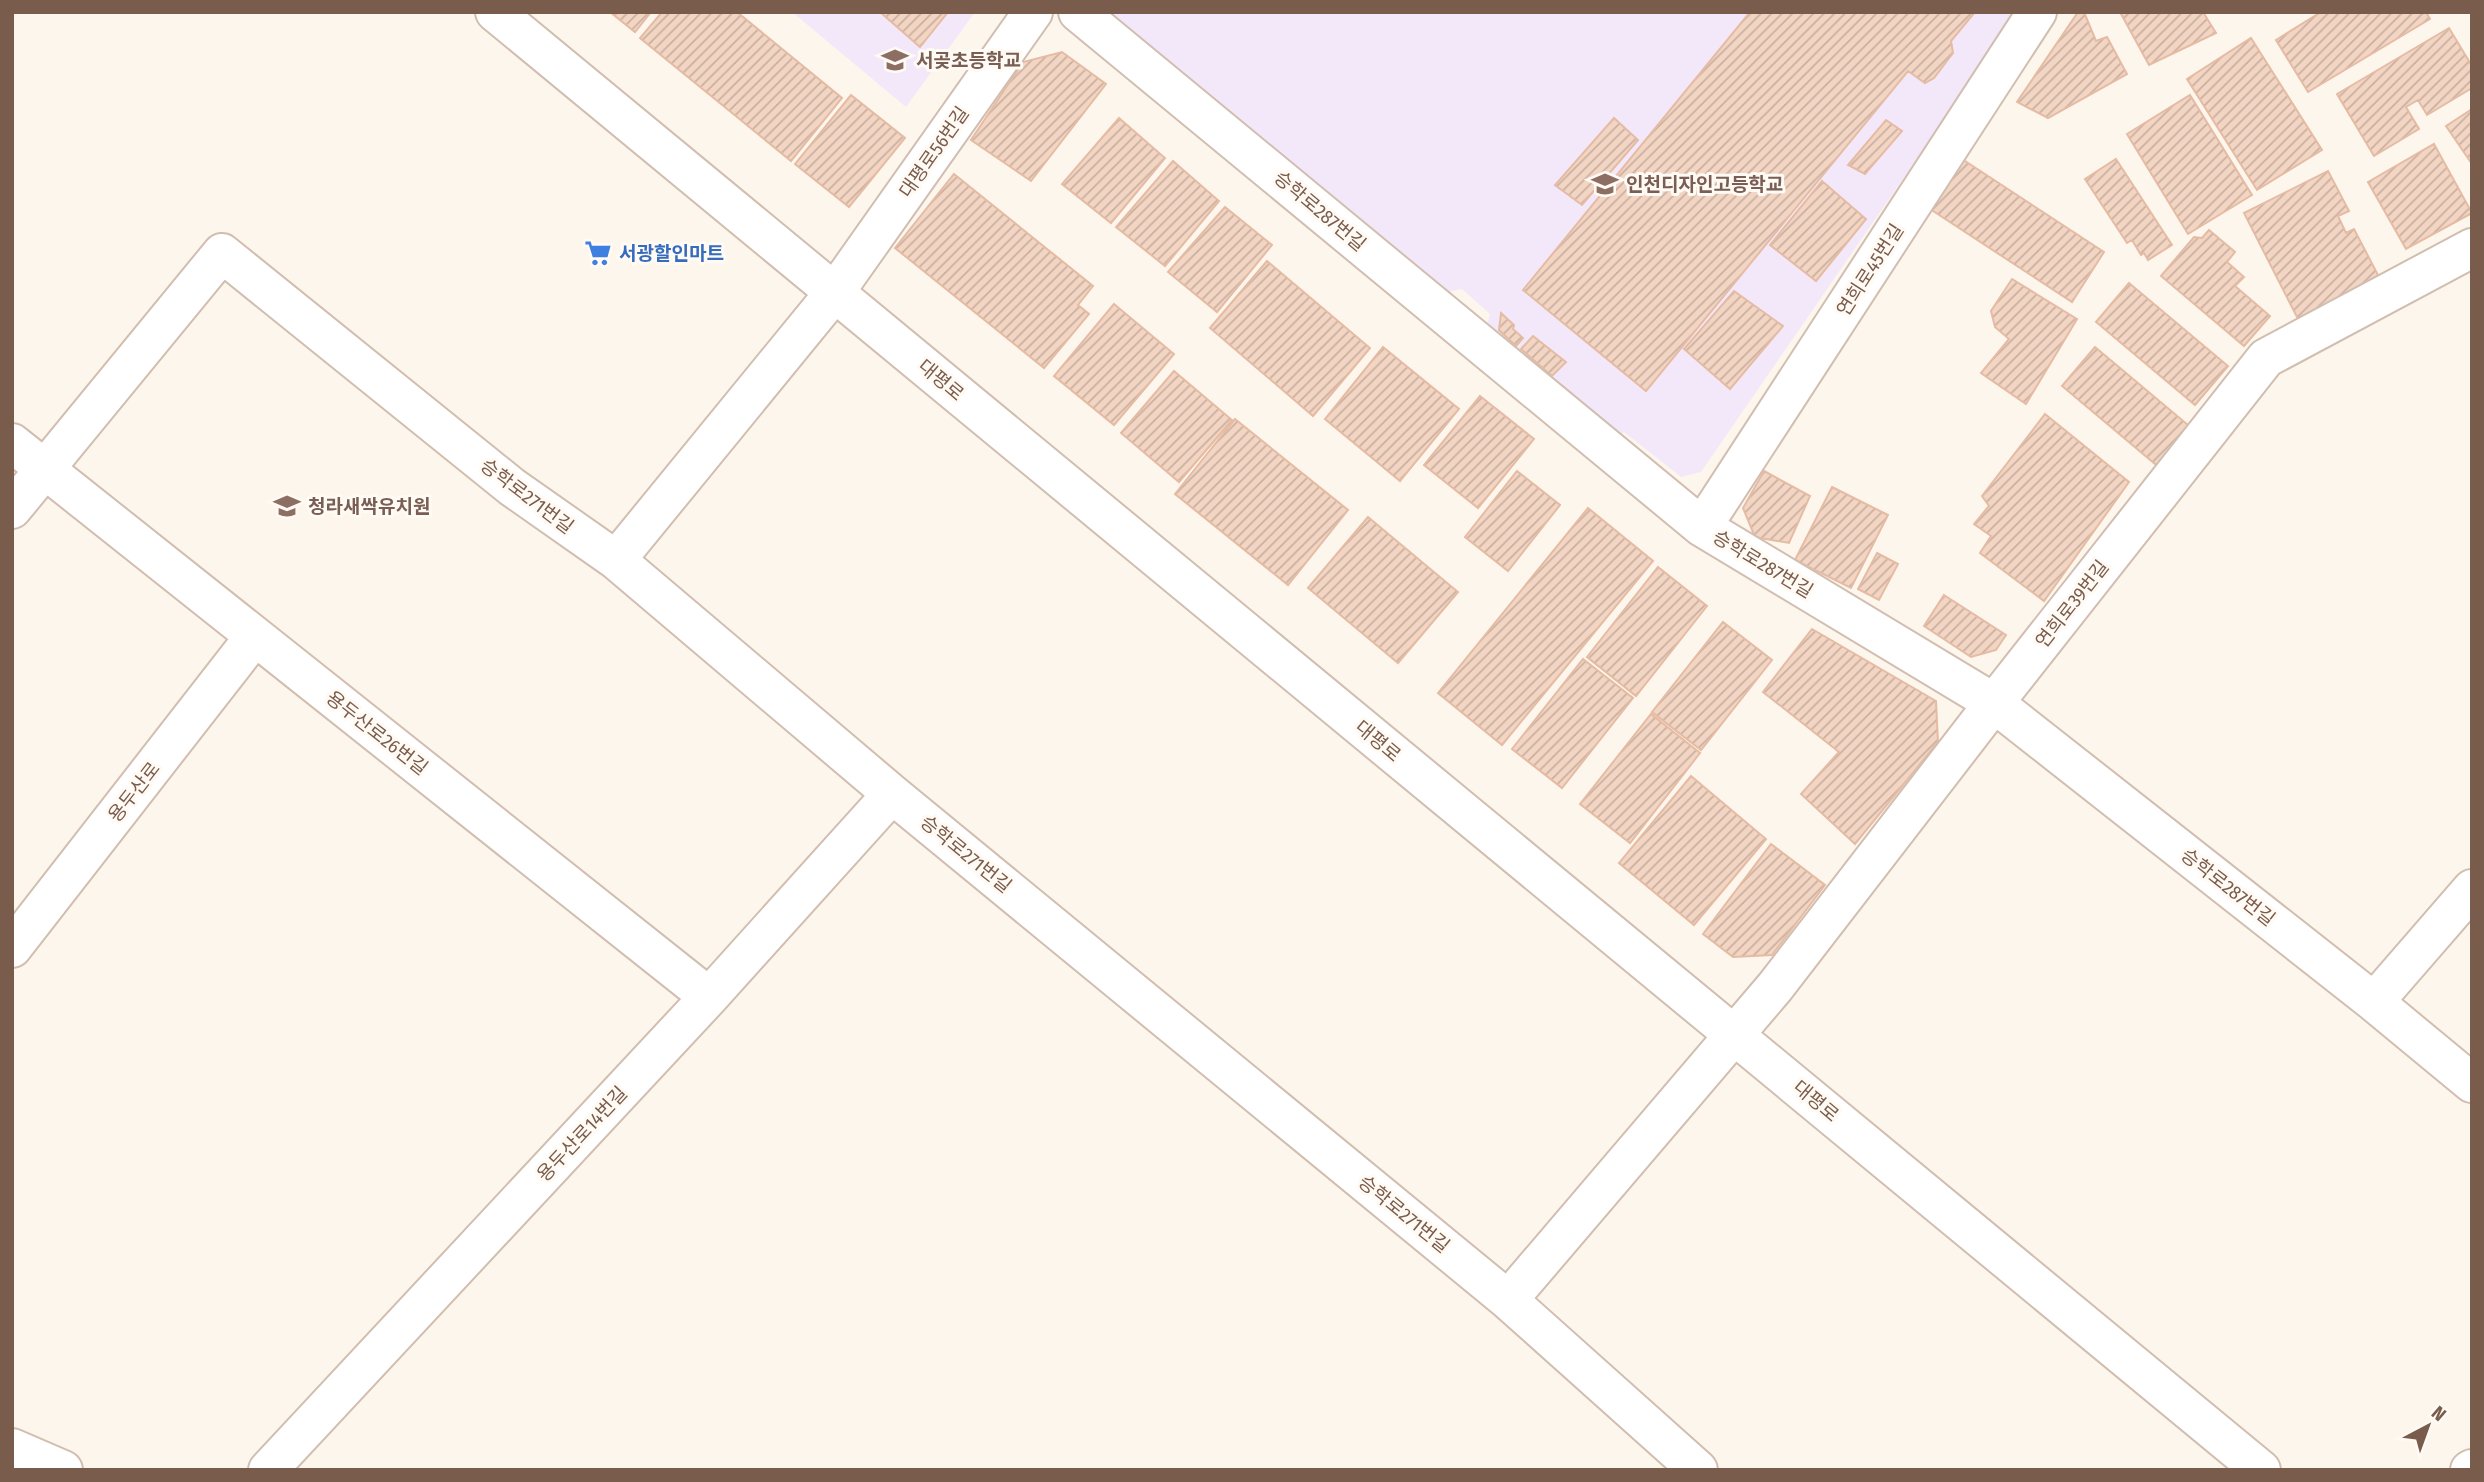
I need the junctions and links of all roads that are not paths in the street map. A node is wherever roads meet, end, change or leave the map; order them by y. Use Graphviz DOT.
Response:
graph roads {
  1 [pos="495,12"];
  2 [pos="1033,12"];
  3 [pos="1079,12"];
  4 [pos="2037,12"];
  5 [pos="2472,248"];
  6 [pos="835,292"];
  7 [pos="12,443"];
  8 [pos="44,468"];
  9 [pos="12,509"];
  10 [pos="1702,527"];
  11 [pos="616,560"];
  12 [pos="255,636"];
  13 [pos="1994,703"];
  14 [pos="892,794"];
  15 [pos="2472,889"];
  16 [pos="12,948"];
  17 [pos="709,997"];
  18 [pos="2374,1002"];
  19 [pos="1735,1034"];
  20 [pos="2472,1083"];
  21 [pos="1508,1300"];
  22 [pos="12,1448"];
  23 [pos="64,1470"];
  24 [pos="268,1470"];
  25 [pos="1698,1470"];
  26 [pos="2262,1470"];
  1 -- 6 [label="street, 대평로"];
  2 -- 6 [label="street, 대평로56번길"];
  3 -- 10 [label="street, 승학로287번길"];
  4 -- 10 [label="street, 연희로45번길"];
  5 -- 13 [label="street, 연희로39번길"];
  6 -- 11 [label="street, 대평로56번길"];
  6 -- 19 [label="street, 대평로"];
  7 -- 8 [label="street, 용두산로26번길"];
  8 -- 9 [label="street"];
  8 -- 11 [label="street, 승학로271번길"];
  8 -- 12 [label="street, 용두산로26번길"];
  10 -- 13 [label="street, 승학로287번길"];
  11 -- 14 [label="street, 승학로271번길"];
  12 -- 16 [label="street, 용두산로"];
  12 -- 17 [label="street, 용두산로26번길"];
  13 -- 18 [label="street, 승학로287번길"];
  13 -- 19 [label="street, 연희로39번길"];
  14 -- 17 [label="street, 용두산로14번길"];
  14 -- 21 [label="street, 승학로271번길"];
  15 -- 18 [label="street"];
  17 -- 24 [label="street, 용두산로14번길"];
  18 -- 20 [label="street, 승학로287번길"];
  19 -- 21 [label="street, 연희로39번길"];
  19 -- 26 [label="street, 대평로"];
  21 -- 25 [label="street, 승학로271번길"];
  22 -- 23 [label="street"];
}
